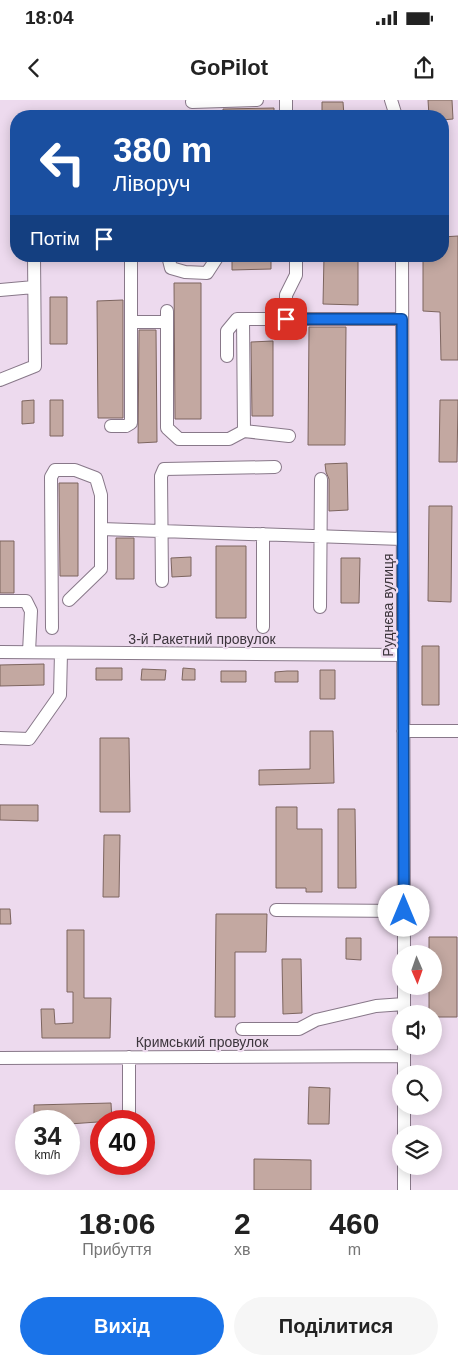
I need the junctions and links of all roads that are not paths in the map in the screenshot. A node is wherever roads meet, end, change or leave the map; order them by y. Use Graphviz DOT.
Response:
graph roads {
  1 [pos="257,100"];
  2 [pos="192,102"];
  3 [pos="34,262"];
  4 [pos="131,262"];
  5 [pos="170,262"];
  6 [pos="214,262"];
  7 [pos="296,262"];
  8 [pos="402,262"];
  9 [pos="34,288"];
  10 [pos="0,290"];
  11 [pos="243,319"];
  12 [pos="286,319"];
  13 [pos="402,319"];
  14 [pos="132,322"];
  15 [pos="227,356"];
  16 [pos="0,380"];
  17 [pos="111,426"];
  18 [pos="244,431"];
  19 [pos="289,436"];
  20 [pos="275,468"];
  21 [pos="320,479"];
  22 [pos="101,529"];
  23 [pos="161,531"];
  24 [pos="262,534"];
  25 [pos="321,536"];
  26 [pos="402,540"];
  27 [pos="162,581"];
  28 [pos="69,600"];
  29 [pos="0,601"];
  30 [pos="320,607"];
  31 [pos="263,627"];
  32 [pos="52,628"];
  33 [pos="0,652"];
  34 [pos="29,652"];
  35 [pos="61,653"];
  36 [pos="403,655"];
  37 [pos="403,731"];
  38 [pos="458,732"];
  39 [pos="0,738"];
  40 [pos="276,910"];
  41 [pos="404,911"];
  42 [pos="404,945"];
  43 [pos="392,1008"];
  44 [pos="242,1029"];
  45 [pos="392,1051"];
  46 [pos="129,1057"];
  47 [pos="0,1058"];
  48 [pos="129,1110"];
  49 [pos="404,1175"];
  50 [pos="404,1190"];
  1 -- 2 [label="street"];
  3 -- 9 [label="street"];
  4 -- 14 [label="street"];
  5 -- 6 [label="street"];
  7 -- 12 [label="street"];
  8 -- 13 [label="street, Руднєва вулиця"];
  9 -- 10 [label="street"];
  9 -- 16 [label="street"];
  11 -- 12 [label="street"];
  11 -- 15 [label="street"];
  11 -- 18 [label="street"];
  12 -- 13 [label="street"];
  13 -- 26 [label="street, Руднєва вулиця"];
  14 -- 17 [label="street"];
  14 -- 18 [label="street"];
  18 -- 19 [label="street"];
  20 -- 23 [label="street"];
  21 -- 25 [label="street"];
  22 -- 23 [label="street"];
  22 -- 28 [label="street"];
  22 -- 32 [label="street"];
  23 -- 24 [label="street"];
  23 -- 27 [label="street"];
  24 -- 25 [label="street"];
  24 -- 31 [label="street"];
  25 -- 26 [label="street"];
  25 -- 30 [label="street"];
  26 -- 36 [label="street, Руднєва вулиця"];
  29 -- 34 [label="street"];
  33 -- 34 [label="street, 3-й Ракетний провулок"];
  34 -- 35 [label="street, 3-й Ракетний провулок"];
  35 -- 36 [label="street, 3-й Ракетний провулок"];
  35 -- 39 [label="street"];
  36 -- 37 [label="street, Руднєва вулиця"];
  37 -- 38 [label="street"];
  37 -- 41 [label="street, Руднєва вулиця"];
  40 -- 41 [label="street"];
  41 -- 42 [label="street, Руднєва вулиця"];
  43 -- 44 [label="street"];
  45 -- 46 [label="street, Кримський провулок"];
  46 -- 47 [label="street, Кримський провулок"];
  46 -- 48 [label="street"];
  49 -- 50 [label="street"];
}
